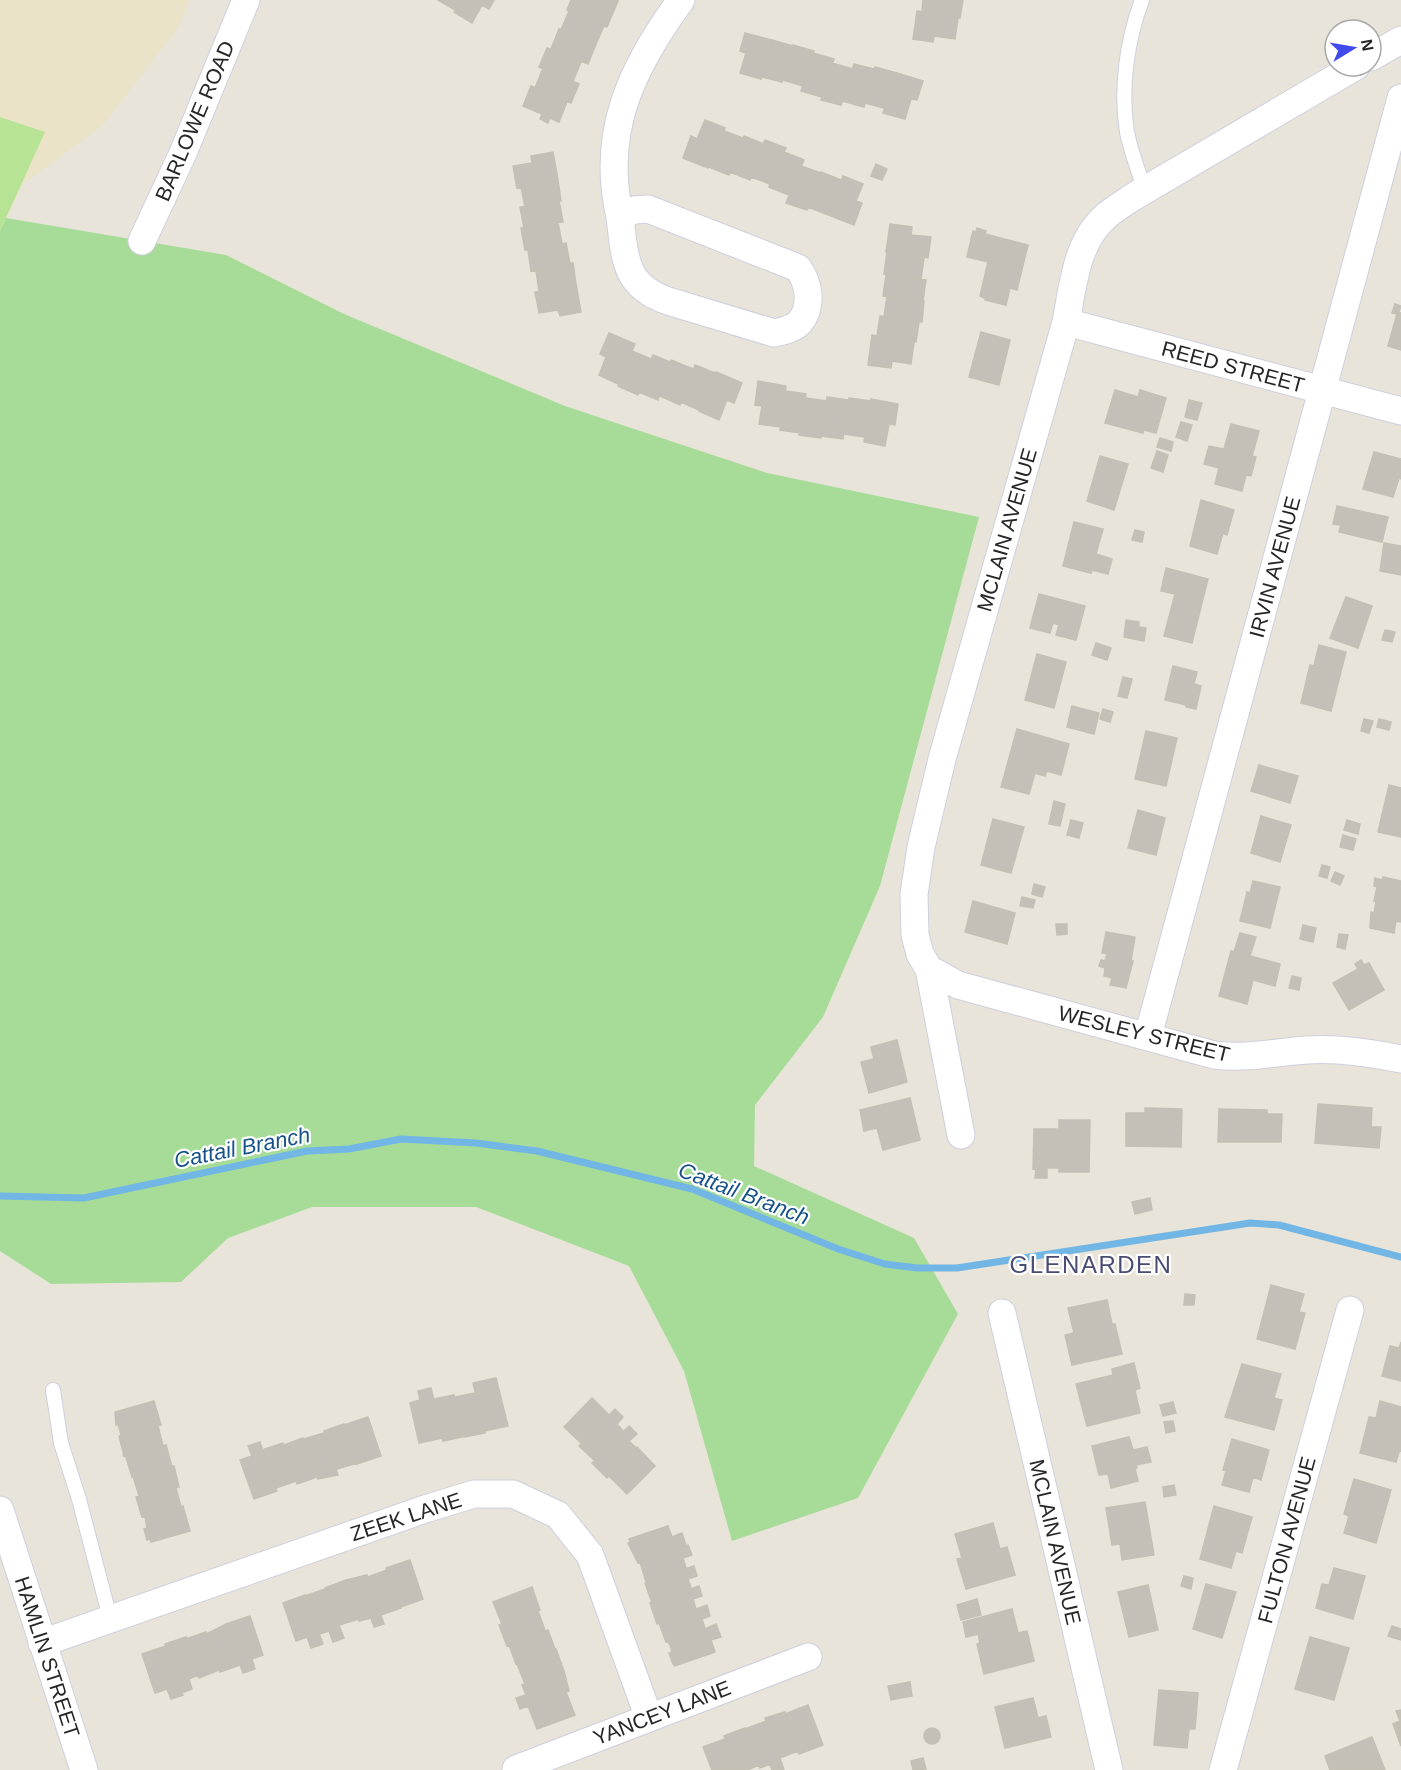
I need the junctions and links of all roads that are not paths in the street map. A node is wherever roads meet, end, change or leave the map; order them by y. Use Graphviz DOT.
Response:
graph roads {
  1 [pos="246,0"];
  2 [pos="681,0"];
  3 [pos="1143,0"];
  4 [pos="1401,40"];
  5 [pos="1383,50"];
  6 [pos="1336,78"];
  7 [pos="1401,98"];
  8 [pos="1145,190"];
  9 [pos="620,217"];
  10 [pos="142,240"];
  11 [pos="1066,322"];
  12 [pos="1323,391"];
  13 [pos="1401,411"];
  14 [pos="929,969"];
  15 [pos="1148,1036"];
  16 [pos="1401,1059"];
  17 [pos="961,1135"];
  18 [pos="1350,1311"];
  19 [pos="1002,1313"];
  20 [pos="53,1390"];
  21 [pos="0,1510"];
  22 [pos="110,1618"];
  23 [pos="42,1643"];
  24 [pos="808,1657"];
  25 [pos="649,1718"];
  26 [pos="516,1769"];
  27 [pos="84,1770"];
  28 [pos="1109,1770"];
  29 [pos="1223,1770"];
  1 -- 10 [label="street, BARLOWE ROAD"];
  2 -- 9 [label="street"];
  3 -- 8 [label="lane"];
  4 -- 5 [label="street"];
  6 -- 8 [label="street, MCLAIN AVENUE"];
  7 -- 12 [label="street, IRVIN AVENUE"];
  8 -- 11 [label="street, MCLAIN AVENUE"];
  9 -- 9 [label="street"];
  11 -- 12 [label="street, REED STREET"];
  11 -- 14 [label="street, MCLAIN AVENUE"];
  12 -- 13 [label="street, REED STREET"];
  12 -- 15 [label="street, IRVIN AVENUE"];
  14 -- 15 [label="street, WESLEY STREET"];
  14 -- 17 [label="street, MCLAIN AVENUE"];
  15 -- 16 [label="street, WESLEY STREET"];
  18 -- 29 [label="street, FULTON AVENUE"];
  19 -- 28 [label="street, MCLAIN AVENUE"];
  20 -- 22 [label="lane"];
  21 -- 23 [label="street, HAMLIN STREET"];
  22 -- 23 [label="street, ZEEK LANE"];
  22 -- 25 [label="street, ZEEK LANE"];
  23 -- 27 [label="street, HAMLIN STREET"];
  24 -- 25 [label="street, YANCEY LANE"];
  25 -- 26 [label="street, YANCEY LANE"];
}
